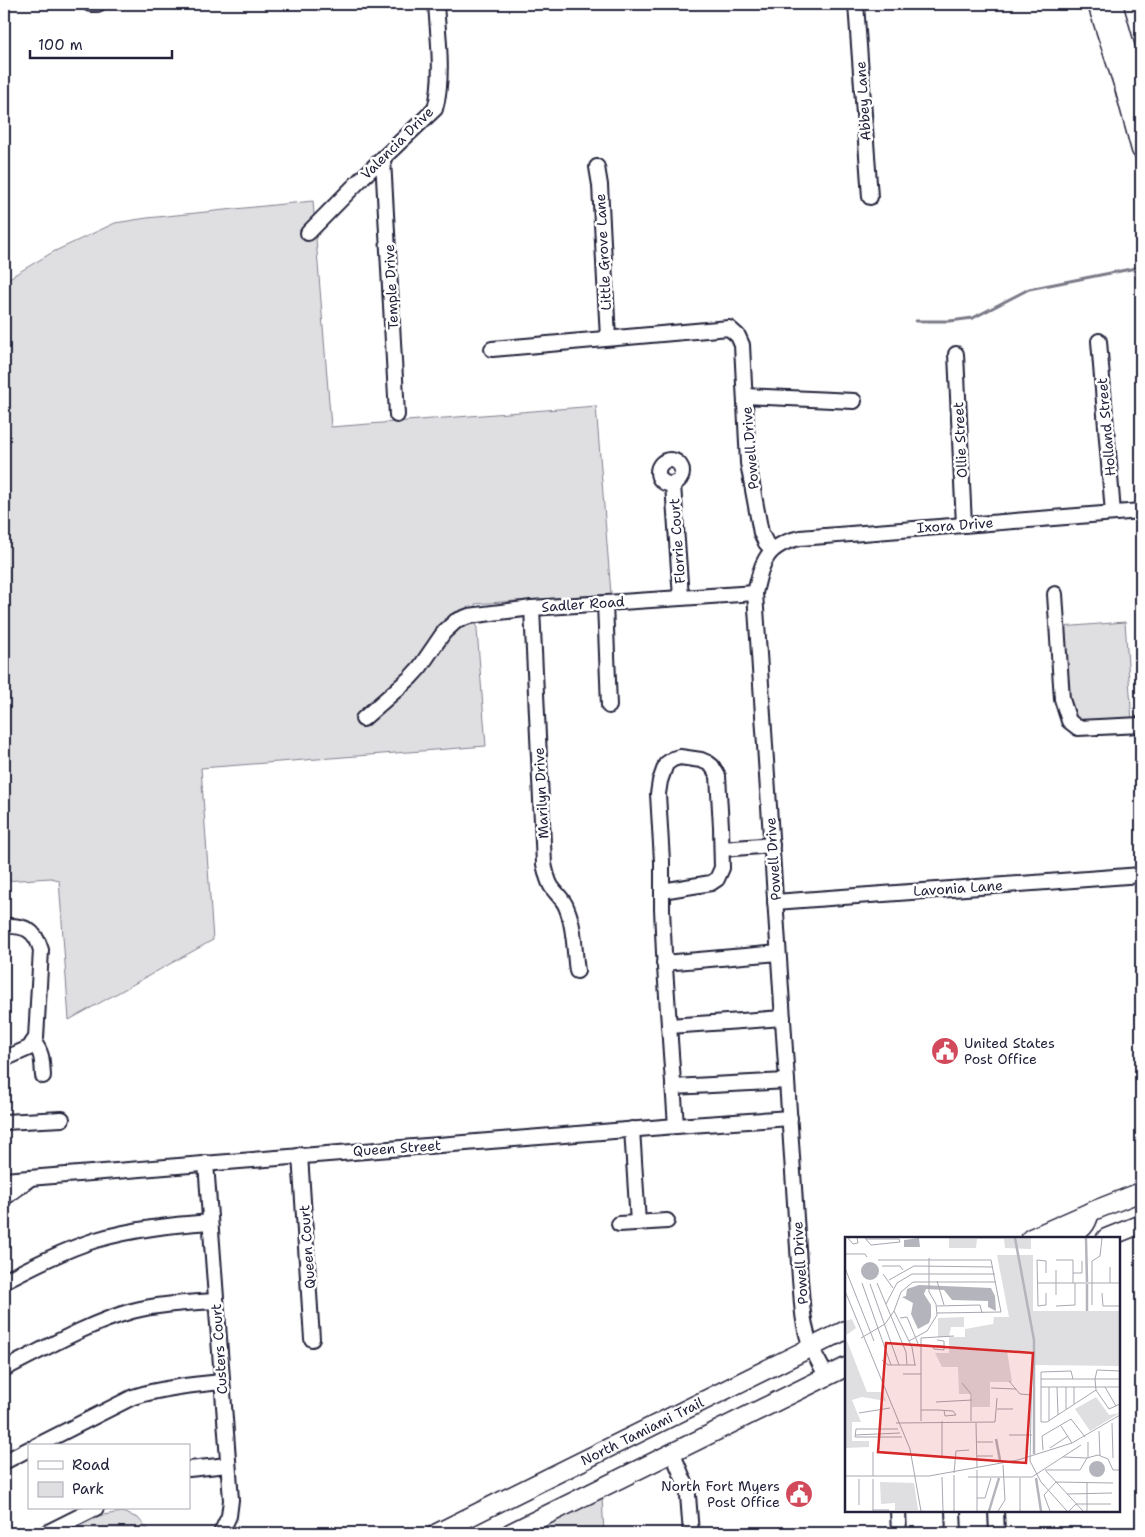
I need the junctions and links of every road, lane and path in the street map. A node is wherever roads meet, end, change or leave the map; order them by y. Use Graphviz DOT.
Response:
graph roads {
  1 [pos="436,4"];
  2 [pos="856,4"];
  3 [pos="1097,4"];
  4 [pos="1113,4"];
  5 [pos="1141,102"];
  6 [pos="1141,150"];
  7 [pos="383,159"];
  8 [pos="597,167"];
  9 [pos="870,197"];
  10 [pos="308,233"];
  11 [pos="608,338"];
  12 [pos="1099,341"];
  13 [pos="492,349"];
  14 [pos="956,354"];
  15 [pos="745,396"];
  16 [pos="854,401"];
  17 [pos="397,415"];
  18 [pos="673,485"];
  19 [pos="1141,511"];
  20 [pos="1114,513"];
  21 [pos="964,525"];
  22 [pos="772,550"];
  23 [pos="755,593"];
  24 [pos="1055,594"];
  25 [pos="681,597"];
  26 [pos="605,603"];
  27 [pos="532,608"];
  28 [pos="608,706"];
  29 [pos="363,720"];
  30 [pos="1141,725"];
  31 [pos="772,845"];
  32 [pos="722,849"];
  33 [pos="1141,874"];
  34 [pos="662,892"];
  35 [pos="776,902"];
  36 [pos="4,926"];
  37 [pos="778,953"];
  38 [pos="664,963"];
  39 [pos="577,971"];
  40 [pos="783,1018"];
  41 [pos="669,1026"];
  42 [pos="33,1042"];
  43 [pos="4,1059"];
  44 [pos="43,1076"];
  45 [pos="787,1081"];
  46 [pos="673,1086"];
  47 [pos="790,1118"];
  48 [pos="62,1119"];
  49 [pos="4,1122"];
  50 [pos="676,1126"];
  51 [pos="632,1129"];
  52 [pos="300,1155"];
  53 [pos="206,1163"];
  54 [pos="31,1178"];
  55 [pos="4,1180"];
  56 [pos="1141,1192"];
  57 [pos="4,1198"];
  58 [pos="1090,1212"];
  59 [pos="667,1221"];
  60 [pos="210,1222"];
  61 [pos="638,1223"];
  62 [pos="619,1224"];
  63 [pos="1141,1224"];
  64 [pos="1033,1237"];
  65 [pos="1068,1237"];
  66 [pos="1108,1237"];
  67 [pos="4,1281"];
  68 [pos="216,1301"];
  69 [pos="845,1331"];
  70 [pos="312,1339"];
  71 [pos="812,1348"];
  72 [pos="845,1367"];
  73 [pos="4,1369"];
  74 [pos="826,1376"];
  75 [pos="221,1382"];
  76 [pos="40,1444"];
  77 [pos="28,1450"];
  78 [pos="672,1452"];
  79 [pos="4,1462"];
  80 [pos="228,1465"];
  81 [pos="190,1469"];
  82 [pos="92,1510"];
  83 [pos="898,1512"];
  84 [pos="953,1512"];
  85 [pos="996,1512"];
  86 [pos="46,1533"];
  87 [pos="221,1533"];
  88 [pos="437,1533"];
  89 [pos="510,1533"];
  90 [pos="691,1533"];
  91 [pos="900,1533"];
  92 [pos="954,1533"];
  93 [pos="998,1533"];
  1 -- 7 [label="street, Valencia Drive"];
  2 -- 9 [label="street, Abbey Lane"];
  3 -- 6 [label="main road"];
  4 -- 5 [label="main road"];
  7 -- 10 [label="street, Valencia Drive"];
  7 -- 17 [label="street, Temple Drive"];
  8 -- 11 [label="street, Little Grove Lane"];
  11 -- 13 [label="street"];
  11 -- 15 [label="street, Powell Drive"];
  12 -- 20 [label="street, Holland Street"];
  14 -- 21 [label="street, Ollie Street"];
  15 -- 16 [label="street"];
  15 -- 22 [label="street, Powell Drive"];
  18 -- 25 [label="street, Florrie Court"];
  19 -- 20 [label="street, Ixora Drive"];
  20 -- 21 [label="street, Ixora Drive"];
  21 -- 22 [label="street, Ixora Drive"];
  22 -- 23 [label="street, Powell Drive"];
  23 -- 25 [label="street, Sadler Road"];
  23 -- 31 [label="street, Powell Drive"];
  24 -- 30 [label="street"];
  25 -- 26 [label="street, Sadler Road"];
  26 -- 27 [label="street, Sadler Road"];
  26 -- 28 [label="street"];
  27 -- 29 [label="street, Sadler Road"];
  27 -- 39 [label="street, Marilyn Drive"];
  31 -- 32 [label="street"];
  31 -- 35 [label="street, Powell Drive"];
  32 -- 34 [label="street"];
  32 -- 34 [label="street"];
  33 -- 35 [label="street, Lavonia Lane"];
  34 -- 38 [label="street"];
  35 -- 37 [label="street, Powell Drive"];
  36 -- 42 [label="street"];
  37 -- 38 [label="street"];
  37 -- 40 [label="street, Powell Drive"];
  38 -- 41 [label="street"];
  40 -- 41 [label="street"];
  40 -- 45 [label="street, Powell Drive"];
  41 -- 46 [label="street"];
  42 -- 43 [label="street"];
  42 -- 44 [label="street"];
  45 -- 46 [label="street"];
  45 -- 47 [label="street, Powell Drive"];
  46 -- 50 [label="street"];
  47 -- 50 [label="street, Queen Street"];
  47 -- 71 [label="street, Powell Drive"];
  48 -- 49 [label="street"];
  50 -- 51 [label="street, Queen Street"];
  51 -- 52 [label="street, Queen Street"];
  51 -- 61 [label="street"];
  52 -- 53 [label="street, Queen Street"];
  52 -- 70 [label="street, Queen Court"];
  53 -- 54 [label="street, Queen Street"];
  53 -- 60 [label="street, Custers Court"];
  54 -- 55 [label="street, Queen Street"];
  54 -- 57 [label="street"];
  56 -- 58 [label="main road"];
  58 -- 64 [label="main road"];
  58 -- 65 [label="main road"];
  59 -- 61 [label="street"];
  60 -- 67 [label="street"];
  60 -- 68 [label="street, Custers Court"];
  61 -- 62 [label="street"];
  63 -- 66 [label="main road"];
  68 -- 73 [label="street"];
  68 -- 75 [label="street, Custers Court"];
  69 -- 71 [label="main road, North Tamiami Trail"];
  71 -- 74 [label="street, Powell Drive"];
  71 -- 88 [label="main road, North Tamiami Trail"];
  72 -- 74 [label="main road"];
  74 -- 78 [label="main road"];
  75 -- 76 [label="street"];
  75 -- 80 [label="street, Custers Court"];
  77 -- 79 [label="street"];
  78 -- 89 [label="main road"];
  78 -- 90 [label="street"];
  80 -- 81 [label="street"];
  80 -- 87 [label="street, Custers Court"];
  82 -- 86 [label="street"];
  83 -- 91 [label="street"];
  84 -- 92 [label="street"];
  85 -- 93 [label="street"];
}
